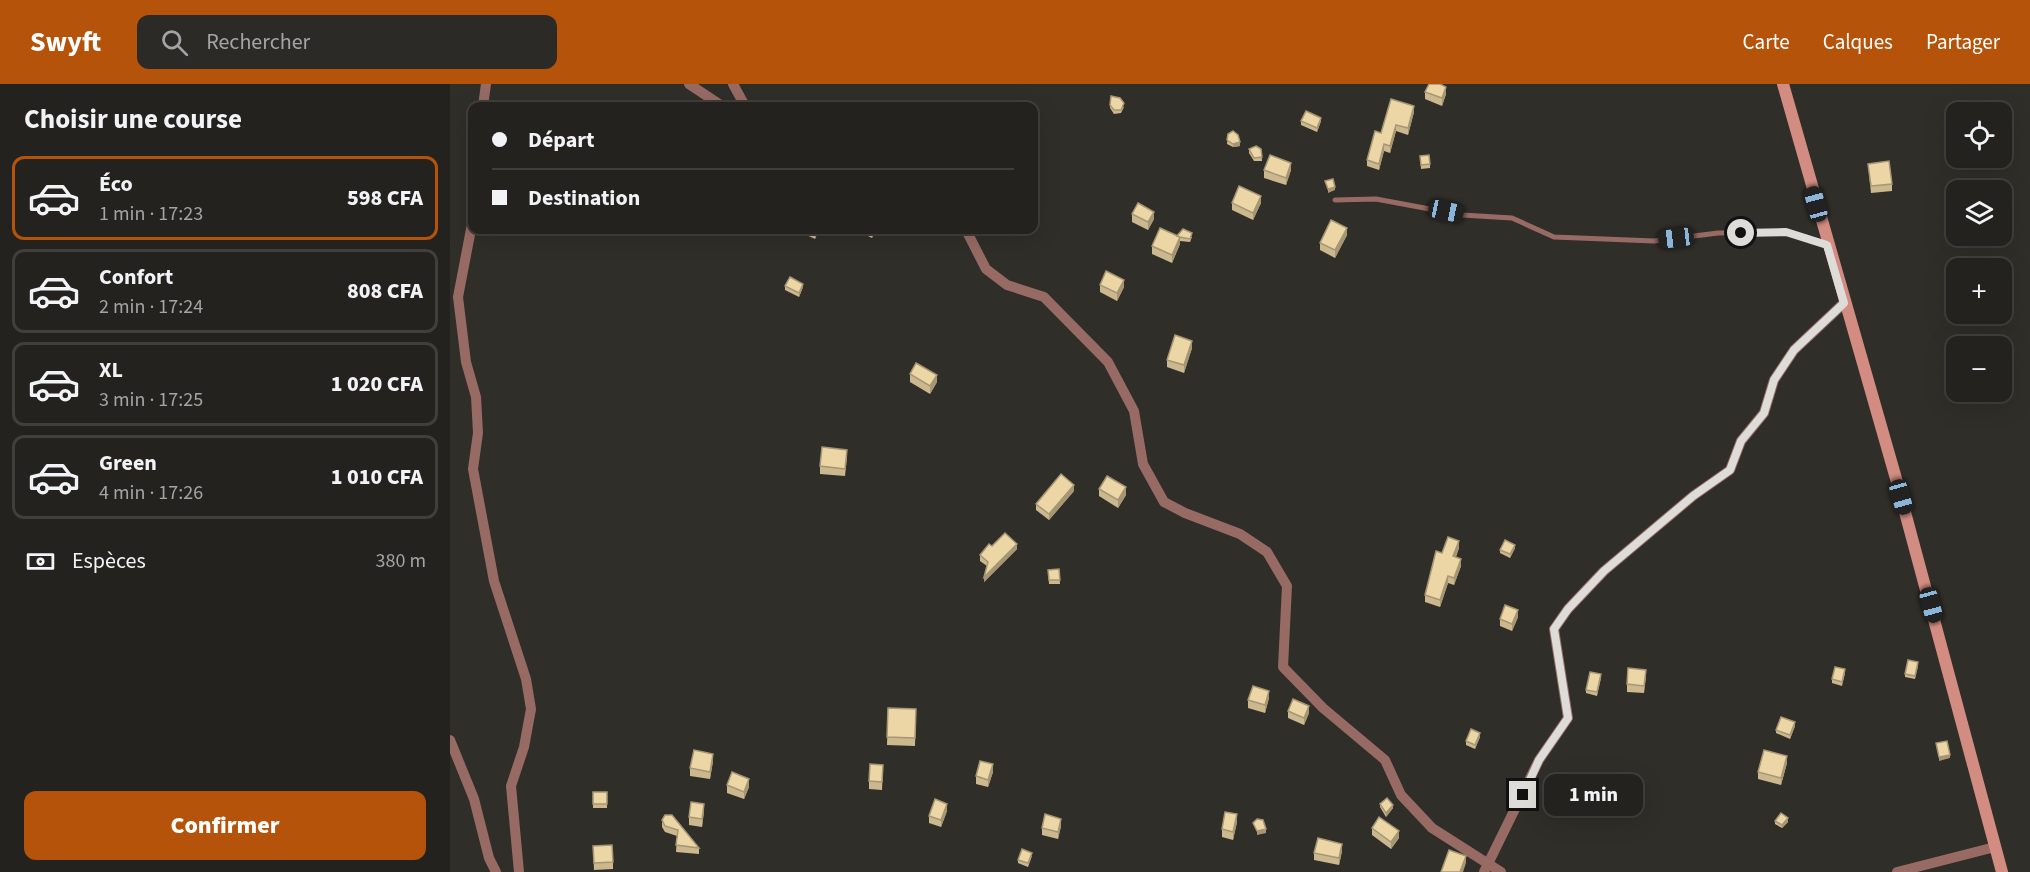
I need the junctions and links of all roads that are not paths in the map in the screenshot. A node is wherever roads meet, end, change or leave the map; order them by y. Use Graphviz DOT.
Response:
graph roads {
  1 [pos="486,84"];
  2 [pos="689,84"];
  3 [pos="733,84"];
  4 [pos="1783,84"];
  5 [pos="484,102"];
  6 [pos="716,102"];
  7 [pos="743,102"];
  8 [pos="1335,200"];
  9 [pos="470,234"];
  10 [pos="968,234"];
  11 [pos="1827,245"];
  12 [pos="1844,303"];
  13 [pos="450,740"];
  14 [pos="1995,847"];
  15 [pos="1486,868"];
  16 [pos="496,872"];
  17 [pos="519,872"];
  18 [pos="1501,872"];
  19 [pos="1897,872"];
  20 [pos="2002,872"];
  1 -- 5 [label="street"];
  2 -- 6 [label="street"];
  3 -- 7 [label="street"];
  4 -- 11 [label="main road"];
  8 -- 11 [label="lane"];
  9 -- 17 [label="street"];
  10 -- 15 [label="street"];
  11 -- 12 [label="main road"];
  12 -- 14 [label="main road"];
  12 -- 15 [label="street"];
  13 -- 16 [label="street"];
  14 -- 19 [label="street"];
  14 -- 20 [label="main road"];
  15 -- 18 [label="street"];
}
